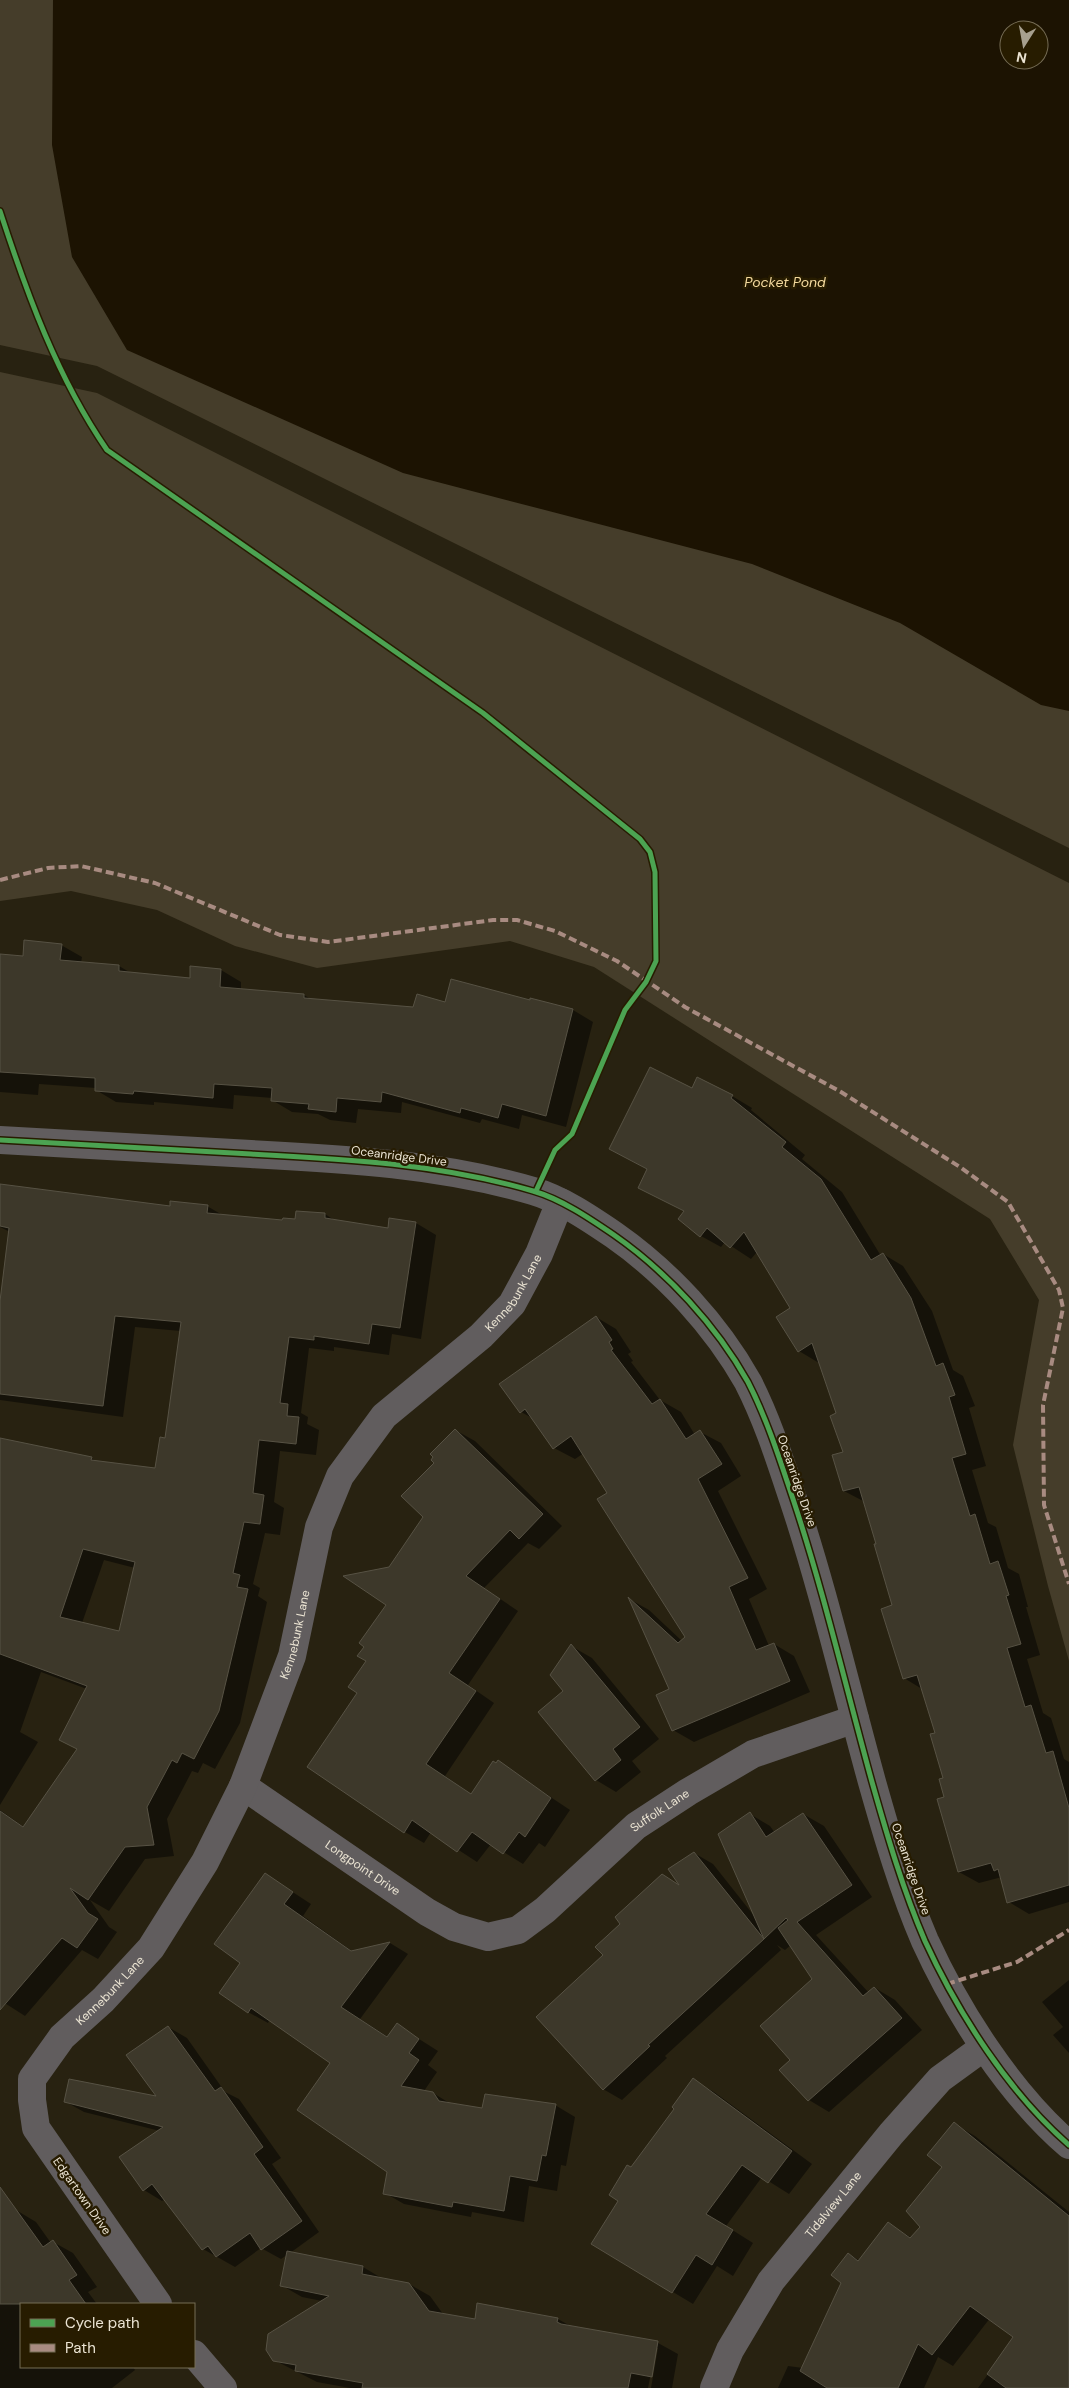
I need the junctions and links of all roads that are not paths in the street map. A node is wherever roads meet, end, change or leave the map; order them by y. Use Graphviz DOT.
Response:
graph roads {
  1 [pos="0,1140"];
  2 [pos="560,1202"];
  3 [pos="855,1720"];
  4 [pos="243,1786"];
  5 [pos="488,1937"];
  6 [pos="984,2047"];
  7 [pos="32,2079"];
  8 [pos="1069,2145"];
  9 [pos="157,2303"];
  10 [pos="195,2355"];
  11 [pos="223,2388"];
  12 [pos="714,2388"];
  1 -- 2 [label="street, Oceanridge Drive"];
  2 -- 3 [label="street, Oceanridge Drive"];
  2 -- 4 [label="street, Kennebunk Lane"];
  3 -- 5 [label="street, Suffolk Lane"];
  3 -- 6 [label="street, Oceanridge Drive"];
  4 -- 5 [label="street, Longpoint Drive"];
  4 -- 7 [label="street, Kennebunk Lane"];
  6 -- 8 [label="street, Oceanridge Drive"];
  6 -- 12 [label="street, Tidalview Lane"];
  7 -- 9 [label="street, Edgartown Drive"];
  10 -- 11 [label="street"];
}
